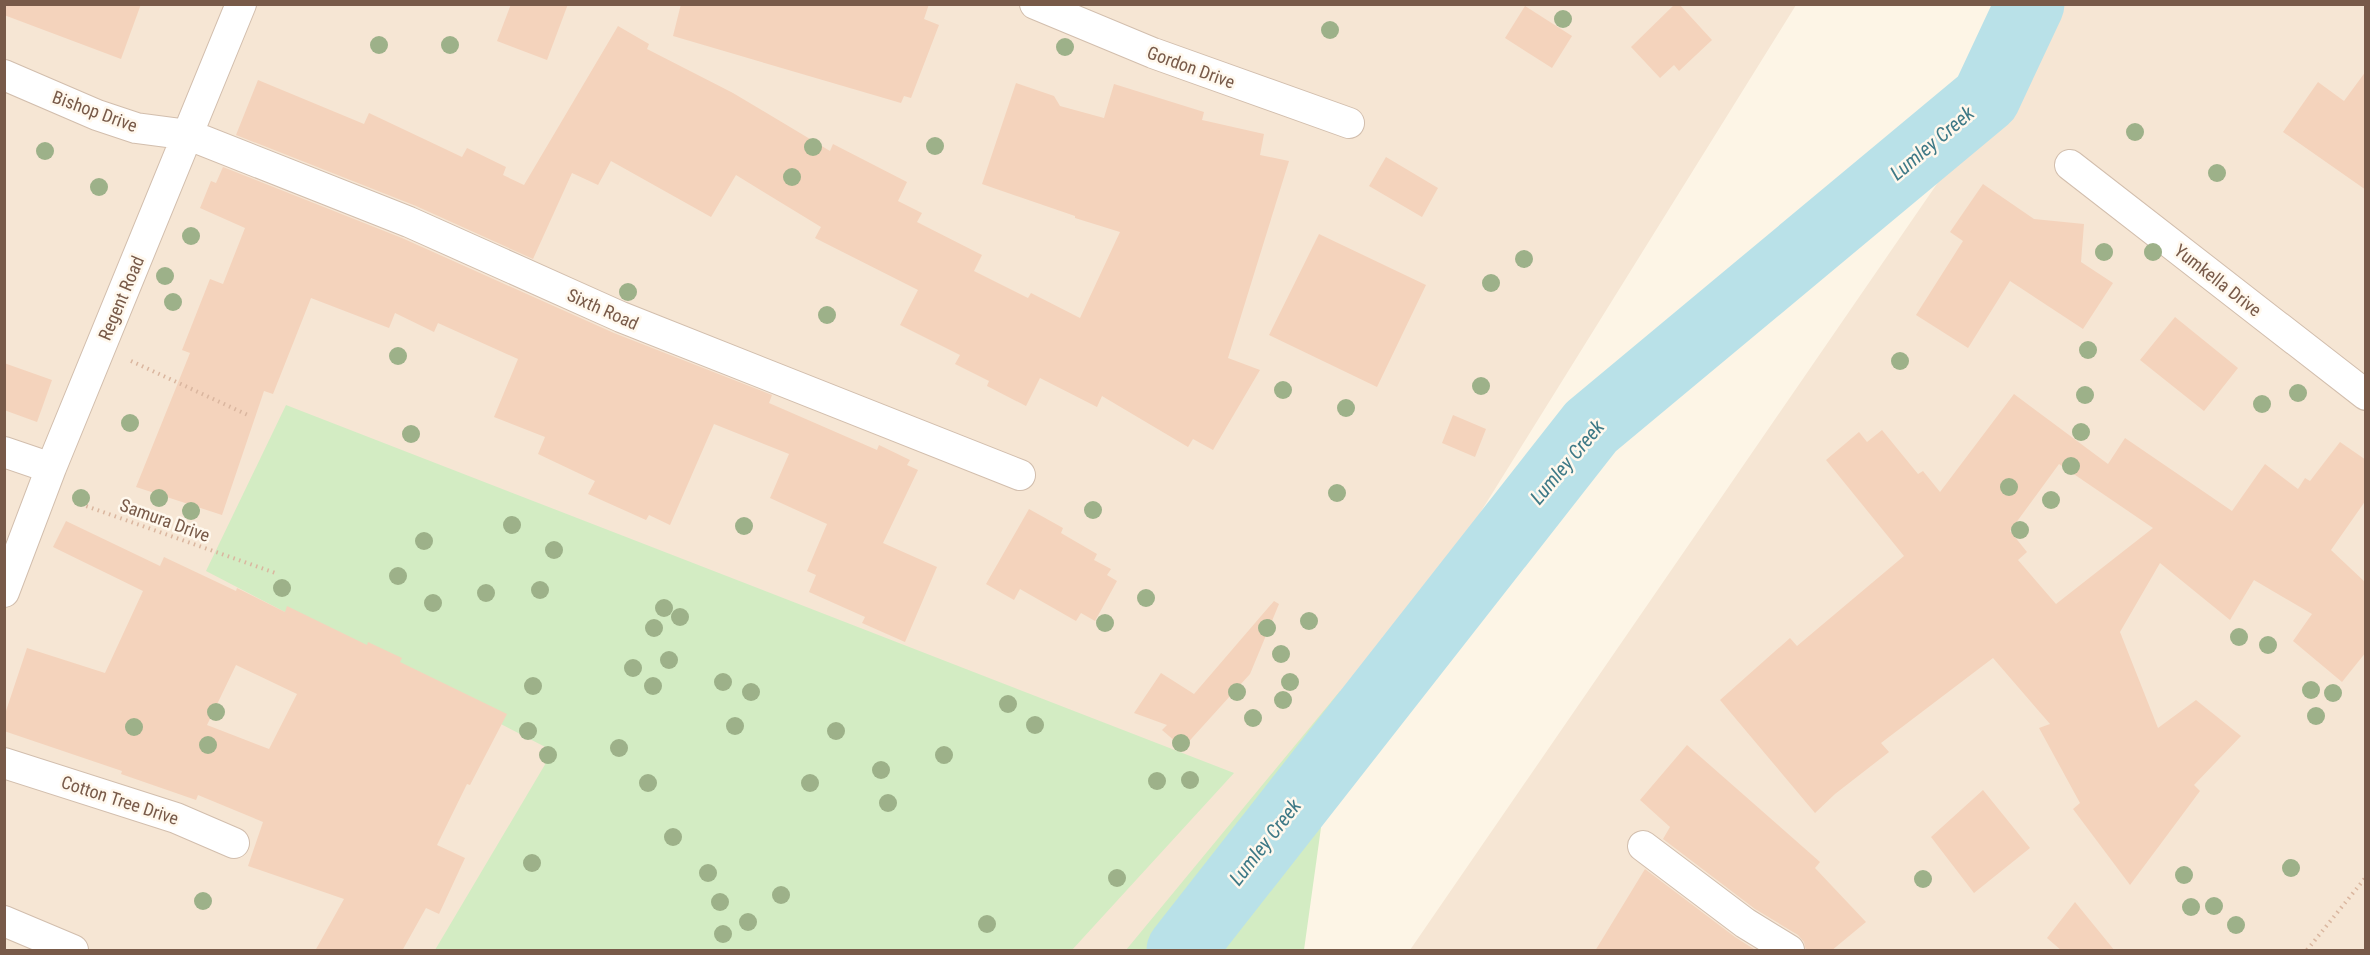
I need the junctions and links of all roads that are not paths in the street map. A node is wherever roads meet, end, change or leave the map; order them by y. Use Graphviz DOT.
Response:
graph roads {
  1 [pos="241,4"];
  2 [pos="1035,4"];
  3 [pos="4,75"];
  4 [pos="1349,123"];
  5 [pos="189,135"];
  6 [pos="2070,165"];
  7 [pos="2366,395"];
  8 [pos="4,452"];
  9 [pos="1020,475"];
  10 [pos="47,479"];
  11 [pos="4,592"];
  12 [pos="4,763"];
  13 [pos="234,843"];
  14 [pos="1643,846"];
  15 [pos="4,921"];
  16 [pos="73,951"];
  17 [pos="1789,951"];
  1 -- 5 [label="street, Regent Road"];
  2 -- 4 [label="street, Gordon Drive"];
  3 -- 5 [label="street, Bishop Drive"];
  5 -- 9 [label="street, Sixth Road"];
  5 -- 10 [label="street, Regent Road"];
  6 -- 7 [label="street, Yumkella Drive"];
  8 -- 10 [label="street"];
  10 -- 11 [label="street, Regent Road"];
  12 -- 13 [label="street, Cotton Tree Drive"];
  14 -- 17 [label="street"];
  15 -- 16 [label="street"];
}
